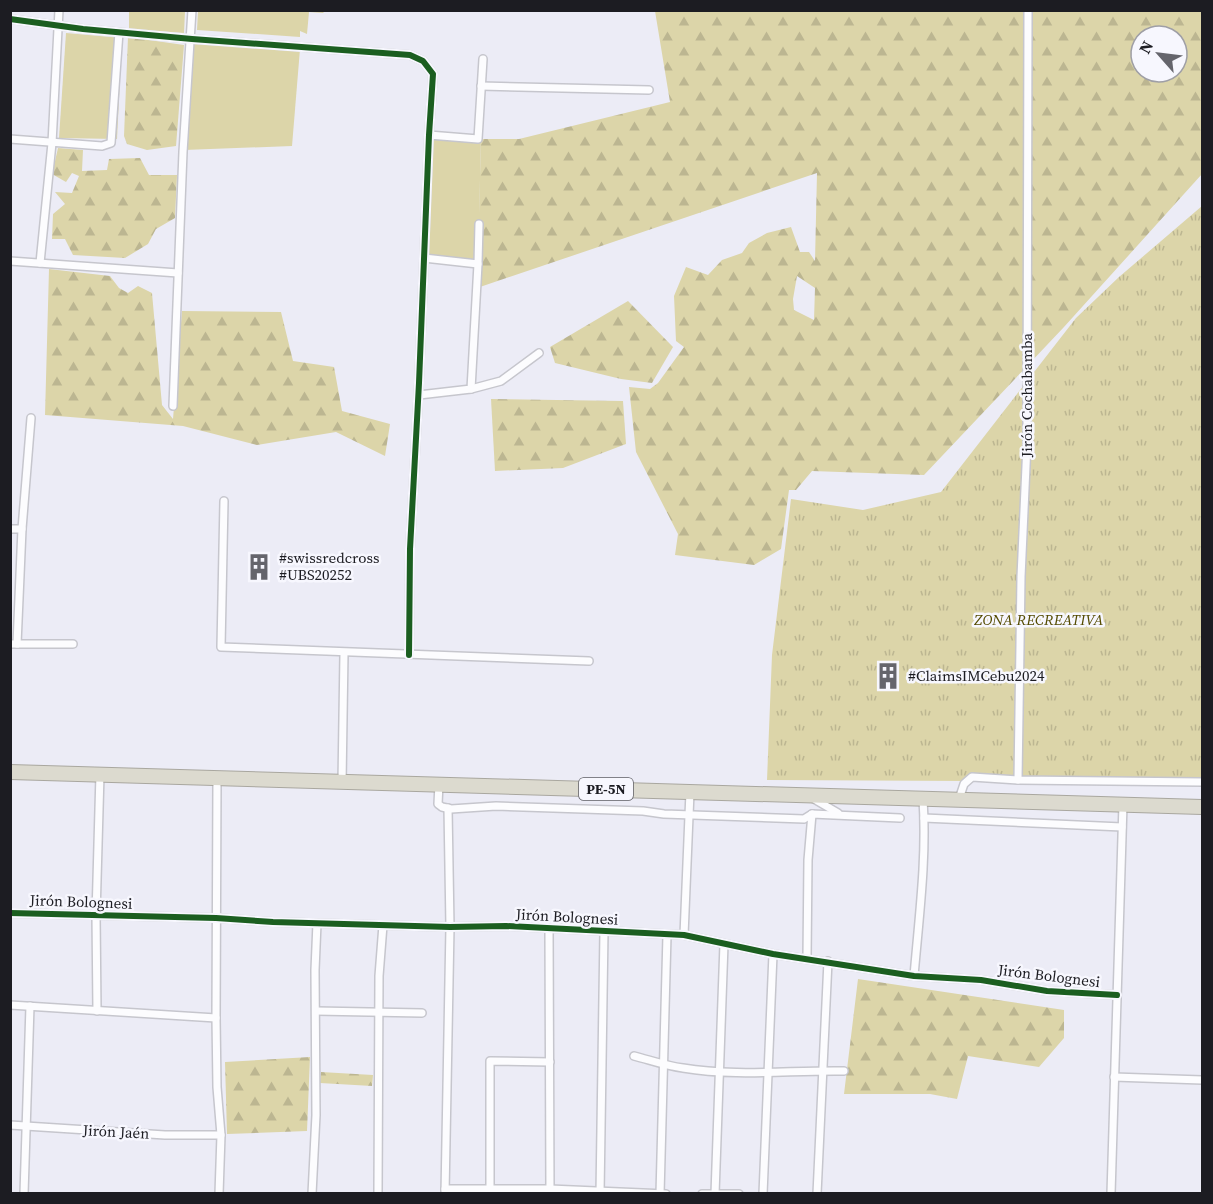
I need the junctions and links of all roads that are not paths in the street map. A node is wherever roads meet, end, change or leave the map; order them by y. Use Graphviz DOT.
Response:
graph roads {
  1 [pos="59,10"];
  2 [pos="192,10"];
  3 [pos="1028,10"];
  4 [pos="10,19"];
  5 [pos="57,25"];
  6 [pos="119,32"];
  7 [pos="192,39"];
  8 [pos="483,59"];
  9 [pos="481,86"];
  10 [pos="649,90"];
  11 [pos="429,135"];
  12 [pos="10,139"];
  13 [pos="52,143"];
  14 [pos="479,224"];
  15 [pos="424,258"];
  16 [pos="10,261"];
  17 [pos="40,262"];
  18 [pos="478,264"];
  19 [pos="178,273"];
  20 [pos="539,353"];
  21 [pos="471,389"];
  22 [pos="419,395"];
  23 [pos="173,406"];
  24 [pos="31,418"];
  25 [pos="224,501"];
  26 [pos="10,529"];
  27 [pos="22,529"];
  28 [pos="14,644"];
  29 [pos="73,644"];
  30 [pos="344,652"];
  31 [pos="410,655"];
  32 [pos="589,661"];
  33 [pos="10,772"];
  34 [pos="100,774"];
  35 [pos="217,779"];
  36 [pos="1018,780"];
  37 [pos="1203,782"];
  38 [pos="342,783"];
  39 [pos="439,784"];
  40 [pos="690,792"];
  41 [pos="809,796"];
  42 [pos="923,797"];
  43 [pos="959,799"];
  44 [pos="1123,804"];
  45 [pos="1203,807"];
  46 [pos="448,808"];
  47 [pos="690,814"];
  48 [pos="812,814"];
  49 [pos="841,814"];
  50 [pos="900,818"];
  51 [pos="924,818"];
  52 [pos="1122,827"];
  53 [pos="10,913"];
  54 [pos="96,915"];
  55 [pos="216,918"];
  56 [pos="317,923"];
  57 [pos="383,925"];
  58 [pos="450,927"];
  59 [pos="549,928"];
  60 [pos="604,931"];
  61 [pos="668,935"];
  62 [pos="684,935"];
  63 [pos="723,944"];
  64 [pos="773,954"];
  65 [pos="807,958"];
  66 [pos="828,961"];
  67 [pos="914,976"];
  68 [pos="1117,995"];
  69 [pos="10,1005"];
  70 [pos="30,1006"];
  71 [pos="97,1011"];
  72 [pos="316,1011"];
  73 [pos="378,1012"];
  74 [pos="422,1012"];
  75 [pos="216,1018"];
  76 [pos="634,1056"];
  77 [pos="550,1062"];
  78 [pos="665,1065"];
  79 [pos="822,1070"];
  80 [pos="720,1071"];
  81 [pos="769,1071"];
  82 [pos="844,1071"];
  83 [pos="1114,1077"];
  84 [pos="1203,1080"];
  85 [pos="10,1125"];
  86 [pos="26,1126"];
  87 [pos="221,1135"];
  88 [pos="445,1191"];
  89 [pos="490,1191"];
  90 [pos="550,1191"];
  91 [pos="600,1192"];
  92 [pos="660,1193"];
  93 [pos="715,1193"];
  94 [pos="24,1194"];
  95 [pos="219,1194"];
  96 [pos="312,1194"];
  97 [pos="378,1194"];
  98 [pos="666,1194"];
  99 [pos="702,1194"];
  100 [pos="739,1194"];
  101 [pos="763,1194"];
  102 [pos="817,1194"];
  103 [pos="1111,1194"];
  1 -- 5 [label="street"];
  2 -- 7 [label="street"];
  3 -- 36 [label="street, Jirón Cochabamba"];
  4 -- 5 [label="street"];
  5 -- 6 [label="street"];
  5 -- 13 [label="street"];
  6 -- 7 [label="street"];
  6 -- 13 [label="street"];
  7 -- 11 [label="street"];
  7 -- 19 [label="street"];
  8 -- 9 [label="street"];
  9 -- 10 [label="street"];
  9 -- 11 [label="street"];
  11 -- 15 [label="street"];
  12 -- 13 [label="street"];
  13 -- 17 [label="street"];
  14 -- 18 [label="street"];
  15 -- 18 [label="street"];
  15 -- 22 [label="street"];
  16 -- 17 [label="street"];
  17 -- 19 [label="street"];
  18 -- 21 [label="street"];
  19 -- 23 [label="street"];
  20 -- 21 [label="street"];
  21 -- 22 [label="street"];
  22 -- 31 [label="street"];
  24 -- 27 [label="street"];
  25 -- 30 [label="street"];
  26 -- 27 [label="street"];
  27 -- 28 [label="street"];
  28 -- 29 [label="street"];
  30 -- 31 [label="street"];
  30 -- 38 [label="street"];
  31 -- 32 [label="street"];
  33 -- 34 [label="highway, PE-5N"];
  34 -- 35 [label="highway, PE-5N"];
  34 -- 54 [label="street"];
  35 -- 38 [label="highway, PE-5N"];
  35 -- 55 [label="street"];
  36 -- 37 [label="street"];
  36 -- 43 [label="street"];
  38 -- 39 [label="highway, PE-5N"];
  39 -- 40 [label="highway, PE-5N"];
  39 -- 46 [label="street"];
  40 -- 41 [label="highway, PE-5N"];
  40 -- 47 [label="street"];
  41 -- 42 [label="highway, PE-5N"];
  41 -- 49 [label="street"];
  42 -- 43 [label="highway, PE-5N"];
  42 -- 51 [label="street"];
  43 -- 44 [label="highway, PE-5N"];
  44 -- 45 [label="highway, PE-5N"];
  44 -- 52 [label="street"];
  46 -- 47 [label="street"];
  46 -- 58 [label="street"];
  47 -- 48 [label="street"];
  47 -- 62 [label="street"];
  48 -- 49 [label="street"];
  48 -- 65 [label="street"];
  49 -- 50 [label="street"];
  51 -- 52 [label="street"];
  51 -- 67 [label="street"];
  52 -- 68 [label="street"];
  53 -- 54 [label="street, Jirón Bolognesi"];
  54 -- 55 [label="street, Jirón Bolognesi"];
  54 -- 71 [label="street"];
  55 -- 56 [label="street, Jirón Bolognesi"];
  55 -- 75 [label="street"];
  56 -- 57 [label="street, Jirón Bolognesi"];
  56 -- 72 [label="street"];
  57 -- 58 [label="street, Jirón Bolognesi"];
  57 -- 73 [label="street"];
  58 -- 59 [label="street, Jirón Bolognesi"];
  58 -- 88 [label="street"];
  59 -- 60 [label="street, Jirón Bolognesi"];
  59 -- 77 [label="street"];
  60 -- 61 [label="street, Jirón Bolognesi"];
  60 -- 91 [label="street"];
  61 -- 62 [label="street, Jirón Bolognesi"];
  61 -- 78 [label="street"];
  62 -- 63 [label="street, Jirón Bolognesi"];
  63 -- 64 [label="street, Jirón Bolognesi"];
  63 -- 80 [label="street"];
  64 -- 65 [label="street, Jirón Bolognesi"];
  64 -- 81 [label="street"];
  65 -- 66 [label="street, Jirón Bolognesi"];
  66 -- 67 [label="street, Jirón Bolognesi"];
  66 -- 79 [label="street"];
  67 -- 68 [label="street, Jirón Bolognesi"];
  68 -- 83 [label="street"];
  69 -- 70 [label="street"];
  70 -- 71 [label="street"];
  70 -- 86 [label="street"];
  71 -- 75 [label="street"];
  72 -- 73 [label="street"];
  72 -- 96 [label="street"];
  73 -- 74 [label="street"];
  73 -- 97 [label="street"];
  75 -- 87 [label="street"];
  76 -- 78 [label="street"];
  77 -- 89 [label="street"];
  77 -- 90 [label="street"];
  78 -- 80 [label="street"];
  78 -- 92 [label="street"];
  79 -- 81 [label="street"];
  79 -- 82 [label="street"];
  79 -- 102 [label="street"];
  80 -- 81 [label="street"];
  80 -- 93 [label="street"];
  81 -- 101 [label="street"];
  83 -- 84 [label="street"];
  83 -- 103 [label="street"];
  85 -- 86 [label="street, Jirón Jaén"];
  86 -- 87 [label="street, Jirón Jaén"];
  86 -- 94 [label="street"];
  87 -- 95 [label="street"];
  88 -- 89 [label="street"];
  89 -- 90 [label="street"];
  90 -- 91 [label="street"];
  91 -- 92 [label="street"];
  92 -- 98 [label="street"];
  93 -- 99 [label="street"];
  93 -- 100 [label="street"];
}
